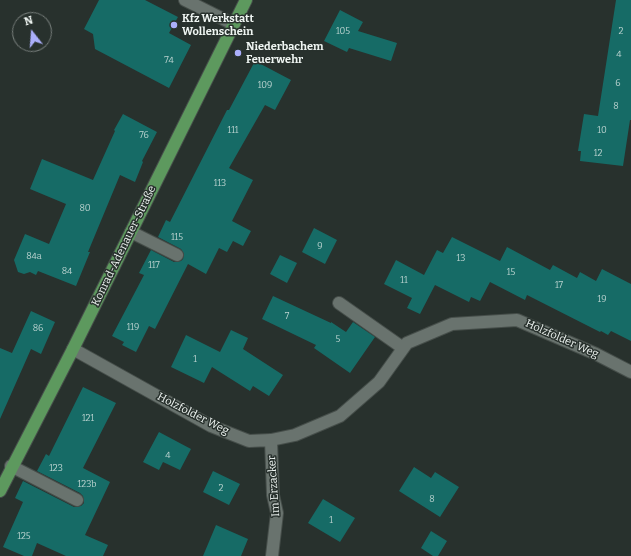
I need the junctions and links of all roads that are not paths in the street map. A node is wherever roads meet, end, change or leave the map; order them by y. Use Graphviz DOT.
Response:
graph roads {
  1 [pos="185,0"];
  2 [pos="246,0"];
  3 [pos="233,24"];
  4 [pos="131,232"];
  5 [pos="177,255"];
  6 [pos="339,302"];
  7 [pos="403,348"];
  8 [pos="74,349"];
  9 [pos="631,372"];
  10 [pos="271,440"];
  11 [pos="11,466"];
  12 [pos="0,491"];
  13 [pos="77,500"];
  14 [pos="272,556"];
  1 -- 3 [label="street"];
  2 -- 3 [label="main road, Konrad-Adenauer-Straße"];
  3 -- 4 [label="main road, Konrad-Adenauer-Straße"];
  4 -- 5 [label="street"];
  4 -- 8 [label="main road, Konrad-Adenauer-Straße"];
  6 -- 7 [label="street"];
  7 -- 9 [label="street, Holzfolder Weg"];
  7 -- 10 [label="street, Holzfolder Weg"];
  8 -- 10 [label="street, Holzfolder Weg"];
  8 -- 11 [label="main road, Konrad-Adenauer-Straße"];
  10 -- 14 [label="street, Im Erzacker"];
  11 -- 12 [label="main road, Konrad-Adenauer-Straße"];
  11 -- 13 [label="street"];
}
